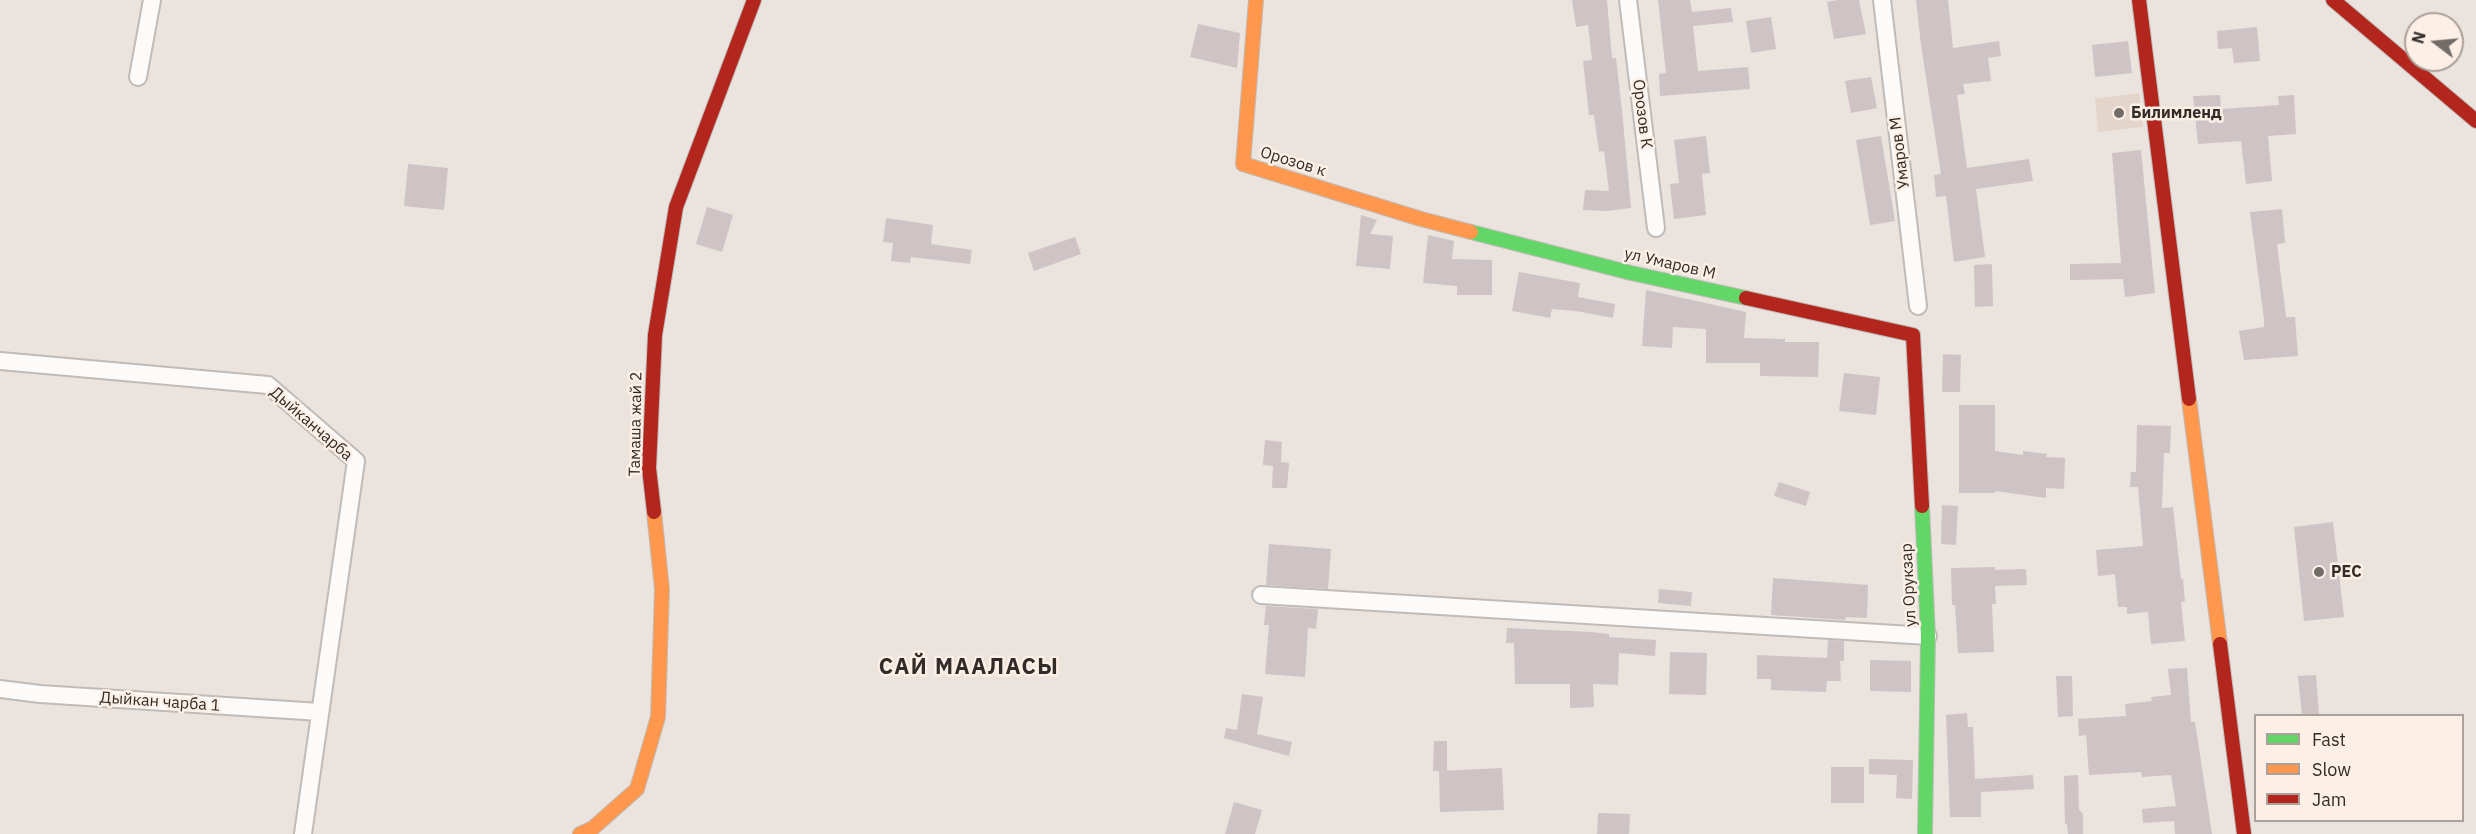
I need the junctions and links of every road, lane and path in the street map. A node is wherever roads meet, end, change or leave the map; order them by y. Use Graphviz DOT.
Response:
graph roads {
  1 [pos="152,0"];
  2 [pos="754,0"];
  3 [pos="1256,0"];
  4 [pos="1628,0"];
  5 [pos="1882,0"];
  6 [pos="2139,0"];
  7 [pos="2332,0"];
  8 [pos="138,77"];
  9 [pos="2476,121"];
  10 [pos="1421,219"];
  11 [pos="1656,228"];
  12 [pos="1918,306"];
  13 [pos="1912,335"];
  14 [pos="0,361"];
  15 [pos="1261,595"];
  16 [pos="1928,636"];
  17 [pos="0,689"];
  18 [pos="320,712"];
  19 [pos="303,834"];
  20 [pos="580,834"];
  21 [pos="1925,834"];
  22 [pos="2244,834"];
  1 -- 8 [label="street"];
  2 -- 20 [label="main road, Тамаша жай 2"];
  3 -- 10 [label="main road, Орозов к"];
  4 -- 11 [label="street, Орозов К"];
  5 -- 12 [label="street, Умаров М"];
  6 -- 22 [label="main road"];
  7 -- 9 [label="main road"];
  10 -- 13 [label="main road, ул Умаров М"];
  13 -- 16 [label="main road, ул Орукзар"];
  14 -- 18 [label="street, Дыйканчарба"];
  15 -- 16 [label="street"];
  16 -- 21 [label="main road, ул Орукзар"];
  17 -- 18 [label="street, Дыйкан чарба 1"];
  18 -- 19 [label="street, Дыйканчарба"];
}
